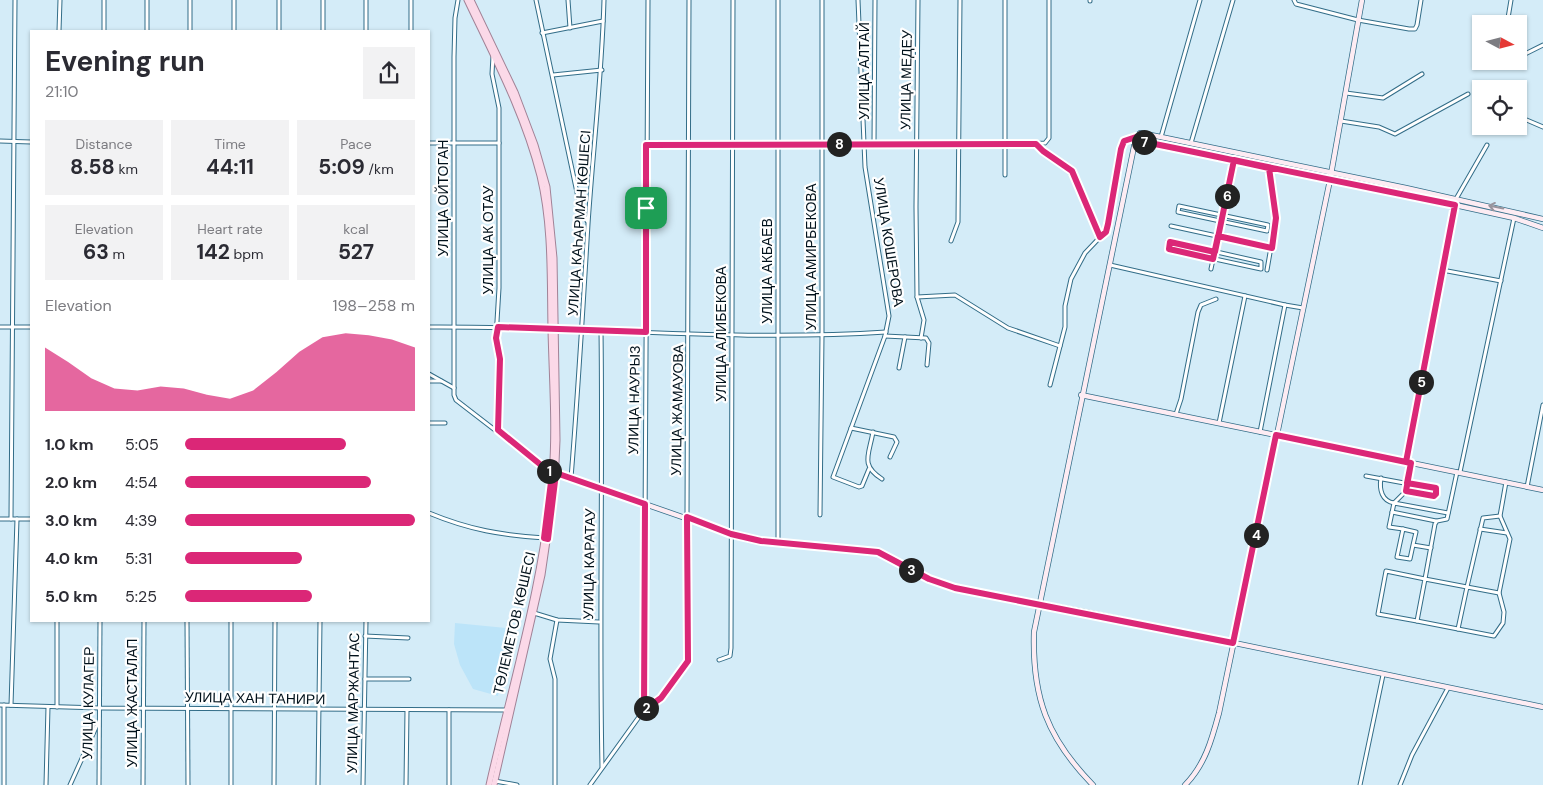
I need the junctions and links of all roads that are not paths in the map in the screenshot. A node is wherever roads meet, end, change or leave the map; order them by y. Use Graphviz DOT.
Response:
graph roads {
  1 [pos="15,0"];
  2 [pos="60,0"];
  3 [pos="104,0"];
  4 [pos="147,0"];
  5 [pos="190,0"];
  6 [pos="234,0"];
  7 [pos="279,0"];
  8 [pos="323,0"];
  9 [pos="366,0"];
  10 [pos="411,0"];
  11 [pos="458,0"];
  12 [pos="467,0"];
  13 [pos="471,0"];
  14 [pos="536,0"];
  15 [pos="568,0"];
  16 [pos="604,0"];
  17 [pos="648,0"];
  18 [pos="688,0"];
  19 [pos="733,0"];
  20 [pos="778,0"];
  21 [pos="822,0"];
  22 [pos="858,0"];
  23 [pos="875,0"];
  24 [pos="918,0"];
  25 [pos="960,0"];
  26 [pos="1005,0"];
  27 [pos="1049,0"];
  28 [pos="1200,0"];
  29 [pos="1233,0"];
  30 [pos="1294,0"];
  31 [pos="1362,0"];
  32 [pos="1421,0"];
  33 [pos="1511,0"];
  34 [pos="1508,15"];
  35 [pos="1358,20"];
  36 [pos="603,21"];
  37 [pos="570,28"];
  38 [pos="59,30"];
  39 [pos="104,30"];
  40 [pos="147,30"];
  41 [pos="190,30"];
  42 [pos="234,30"];
  43 [pos="279,30"];
  44 [pos="323,30"];
  45 [pos="366,30"];
  46 [pos="411,30"];
  47 [pos="542,33"];
  48 [pos="1543,45"];
  49 [pos="1528,52"];
  50 [pos="495,54"];
  51 [pos="602,70"];
  52 [pos="1422,74"];
  53 [pos="552,75"];
  54 [pos="1346,93"];
  55 [pos="1468,94"];
  56 [pos="1527,120"];
  57 [pos="1341,121"];
  58 [pos="1543,127"];
  59 [pos="1161,137"];
  60 [pos="1135,138"];
  61 [pos="0,141"];
  62 [pos="14,142"];
  63 [pos="30,142"];
  64 [pos="454,142"];
  65 [pos="430,143"];
  66 [pos="499,143"];
  67 [pos="863,143"];
  68 [pos="874,143"];
  69 [pos="916,143"];
  70 [pos="960,143"];
  71 [pos="689,144"];
  72 [pos="822,144"];
  73 [pos="1005,144"];
  74 [pos="1036,144"];
  75 [pos="1191,144"];
  76 [pos="646,145"];
  77 [pos="733,145"];
  78 [pos="778,145"];
  79 [pos="1487,145"];
  80 [pos="1234,160"];
  81 [pos="1332,166"];
  82 [pos="1269,168"];
  83 [pos="1325,172"];
  84 [pos="1331,173"];
  85 [pos="1338,174"];
  86 [pos="1005,175"];
  87 [pos="1330,180"];
  88 [pos="1456,199"];
  89 [pos="1455,205"];
  90 [pos="1222,215"];
  91 [pos="1514,218"];
  92 [pos="1541,218"];
  93 [pos="1221,222"];
  94 [pos="588,223"];
  95 [pos="1171,226"];
  96 [pos="1543,228"];
  97 [pos="1218,236"];
  98 [pos="1100,237"];
  99 [pos="951,241"];
  100 [pos="1272,248"];
  101 [pos="1215,252"];
  102 [pos="1213,259"];
  103 [pos="1109,265"];
  104 [pos="1211,269"];
  105 [pos="1267,270"];
  106 [pos="1442,270"];
  107 [pos="1501,281"];
  108 [pos="1245,296"];
  109 [pos="917,297"];
  110 [pos="1216,299"];
  111 [pos="1285,305"];
  112 [pos="1303,308"];
  113 [pos="0,327"];
  114 [pos="13,327"];
  115 [pos="30,327"];
  116 [pos="430,327"];
  117 [pos="455,327"];
  118 [pos="498,327"];
  119 [pos="553,328"];
  120 [pos="583,330"];
  121 [pos="601,330"];
  122 [pos="646,332"];
  123 [pos="689,333"];
  124 [pos="733,334"];
  125 [pos="885,334"];
  126 [pos="778,335"];
  127 [pos="822,336"];
  128 [pos="905,337"];
  129 [pos="921,338"];
  130 [pos="1060,346"];
  131 [pos="927,365"];
  132 [pos="900,368"];
  133 [pos="430,375"];
  134 [pos="442,381"];
  135 [pos="430,382"];
  136 [pos="1050,386"];
  137 [pos="454,388"];
  138 [pos="1081,395"];
  139 [pos="1543,405"];
  140 [pos="1176,414"];
  141 [pos="430,423"];
  142 [pos="445,423"];
  143 [pos="1219,423"];
  144 [pos="851,428"];
  145 [pos="498,430"];
  146 [pos="873,432"];
  147 [pos="1260,432"];
  148 [pos="1276,435"];
  149 [pos="890,457"];
  150 [pos="1409,463"];
  151 [pos="869,469"];
  152 [pos="1459,472"];
  153 [pos="554,473"];
  154 [pos="1366,476"];
  155 [pos="571,478"];
  156 [pos="1381,478"];
  157 [pos="882,479"];
  158 [pos="1506,482"];
  159 [pos="1407,483"];
  160 [pos="1527,487"];
  161 [pos="601,490"];
  162 [pos="1543,490"];
  163 [pos="1406,491"];
  164 [pos="1394,503"];
  165 [pos="645,504"];
  166 [pos="1392,512"];
  167 [pos="430,513"];
  168 [pos="1448,513"];
  169 [pos="820,515"];
  170 [pos="1500,516"];
  171 [pos="687,517"];
  172 [pos="0,519"];
  173 [pos="11,519"];
  174 [pos="17,519"];
  175 [pos="30,519"];
  176 [pos="1437,521"];
  177 [pos="1403,529"];
  178 [pos="1480,529"];
  179 [pos="1508,533"];
  180 [pos="731,534"];
  181 [pos="546,538"];
  182 [pos="778,542"];
  183 [pos="1413,545"];
  184 [pos="1431,548"];
  185 [pos="1426,579"];
  186 [pos="1467,587"];
  187 [pos="1499,592"];
  188 [pos="1039,604"];
  189 [pos="534,614"];
  190 [pos="557,620"];
  191 [pos="1417,621"];
  192 [pos="56,622"];
  193 [pos="100,622"];
  194 [pos="144,622"];
  195 [pos="187,622"];
  196 [pos="231,622"];
  197 [pos="275,622"];
  198 [pos="320,622"];
  199 [pos="366,622"];
  200 [pos="599,622"];
  201 [pos="1458,629"];
  202 [pos="365,636"];
  203 [pos="408,638"];
  204 [pos="1233,643"];
  205 [pos="719,660"];
  206 [pos="1383,675"];
  207 [pos="365,679"];
  208 [pos="409,679"];
  209 [pos="1448,688"];
  210 [pos="2,705"];
  211 [pos="10,706"];
  212 [pos="48,706"];
  213 [pos="57,707"];
  214 [pos="1543,707"];
  215 [pos="100,708"];
  216 [pos="144,708"];
  217 [pos="187,708"];
  218 [pos="230,709"];
  219 [pos="275,710"];
  220 [pos="319,710"];
  221 [pos="364,710"];
  222 [pos="407,710"];
  223 [pos="450,710"];
  224 [pos="508,710"];
  225 [pos="644,710"];
  226 [pos="99,720"];
  227 [pos="602,768"];
  228 [pos="494,783"];
  229 [pos="4,785"];
  230 [pos="46,785"];
  231 [pos="70,785"];
  232 [pos="99,785"];
  233 [pos="143,785"];
  234 [pos="188,785"];
  235 [pos="231,785"];
  236 [pos="274,785"];
  237 [pos="318,785"];
  238 [pos="363,785"];
  239 [pos="406,785"];
  240 [pos="449,785"];
  241 [pos="489,785"];
  242 [pos="517,785"];
  243 [pos="555,785"];
  244 [pos="590,785"];
  245 [pos="1093,785"];
  246 [pos="1186,785"];
  247 [pos="1360,785"];
  248 [pos="1400,785"];
  1 -- 62 [label="street"];
  2 -- 38 [label="street"];
  3 -- 39 [label="street"];
  4 -- 40 [label="street"];
  5 -- 41 [label="street"];
  6 -- 42 [label="street"];
  7 -- 43 [label="street"];
  8 -- 44 [label="street"];
  9 -- 45 [label="street"];
  10 -- 46 [label="street"];
  11 -- 64 [label="street, УЛИЦА ОЙТОГАН"];
  12 -- 50 [label="main road, ТӨЛЕМЕТОВ КӨШЕСІ"];
  13 -- 50 [label="main road, ТӨЛЕМЕТОВ КӨШЕСІ"];
  14 -- 47 [label="street"];
  15 -- 37 [label="street"];
  16 -- 36 [label="street, УЛИЦА КАҺАРМАН КӨШЕСІ"];
  17 -- 76 [label="street, УЛИЦА НАУРЫЗ"];
  18 -- 71 [label="street, УЛИЦА ЖАМАУОВА"];
  19 -- 77 [label="street, УЛИЦА АЛИБЕКОВА"];
  20 -- 78 [label="street, УЛИЦА АКБАЕВ"];
  21 -- 72 [label="street, УЛИЦА АМИРБЕКОВА"];
  22 -- 67 [label="street, УЛИЦА КОШЕРОВА"];
  23 -- 68 [label="street, УЛИЦА АЛТАЙ"];
  24 -- 69 [label="street, УЛИЦА МЕДЕУ"];
  25 -- 70 [label="street"];
  26 -- 73 [label="street"];
  27 -- 74 [label="street"];
  28 -- 59 [label="street"];
  29 -- 75 [label="street"];
  30 -- 35 [label="street"];
  31 -- 35 [label="street"];
  32 -- 35 [label="street"];
  33 -- 34 [label="street"];
  35 -- 54 [label="street"];
  36 -- 37 [label="street"];
  36 -- 51 [label="street, УЛИЦА КАҺАРМАН КӨШЕСІ"];
  37 -- 47 [label="street"];
  47 -- 53 [label="street"];
  48 -- 49 [label="street"];
  50 -- 66 [label="street, УЛИЦА АК ОТАУ"];
  50 -- 119 [label="main road, ТӨЛЕМЕТОВ КӨШЕСІ"];
  51 -- 53 [label="street"];
  51 -- 94 [label="street, УЛИЦА КАҺАРМАН КӨШЕСІ"];
  52 -- 54 [label="street"];
  53 -- 94 [label="street"];
  54 -- 57 [label="street"];
  55 -- 57 [label="street"];
  56 -- 58 [label="street"];
  57 -- 81 [label="street"];
  59 -- 60 [label="street"];
  59 -- 75 [label="street"];
  60 -- 80 [label="street"];
  60 -- 98 [label="street"];
  60 -- 103 [label="street"];
  61 -- 62 [label="street"];
  62 -- 63 [label="street"];
  62 -- 114 [label="street"];
  64 -- 65 [label="street"];
  64 -- 66 [label="street"];
  64 -- 117 [label="street, УЛИЦА ОЙТОГАН"];
  66 -- 118 [label="street, УЛИЦА АК ОТАУ"];
  67 -- 68 [label="street"];
  67 -- 72 [label="street"];
  67 -- 125 [label="street, УЛИЦА КОШЕРОВА"];
  68 -- 69 [label="street"];
  69 -- 70 [label="street"];
  69 -- 109 [label="street, УЛИЦА МЕДЕУ"];
  70 -- 73 [label="street"];
  70 -- 99 [label="street"];
  71 -- 76 [label="street"];
  71 -- 77 [label="street"];
  71 -- 123 [label="street, УЛИЦА ЖАМАУОВА"];
  72 -- 78 [label="street"];
  72 -- 127 [label="street, УЛИЦА АМИРБЕКОВА"];
  73 -- 74 [label="street"];
  73 -- 86 [label="street"];
  74 -- 98 [label="street"];
  75 -- 83 [label="street"];
  76 -- 122 [label="street, УЛИЦА НАУРЫЗ"];
  77 -- 78 [label="street"];
  77 -- 124 [label="street, УЛИЦА АЛИБЕКОВА"];
  78 -- 126 [label="street, УЛИЦА АКБАЕВ"];
  79 -- 88 [label="street"];
  80 -- 82 [label="street"];
  80 -- 90 [label="street"];
  81 -- 83 [label="street"];
  81 -- 84 [label="street"];
  81 -- 85 [label="street"];
  82 -- 87 [label="street"];
  82 -- 100 [label="street"];
  83 -- 84 [label="street"];
  84 -- 85 [label="street"];
  84 -- 87 [label="street"];
  85 -- 88 [label="street"];
  87 -- 89 [label="street"];
  87 -- 112 [label="street"];
  92 -- 88 [label="street, one-way"];
  89 -- 91 [label="street"];
  89 -- 106 [label="street"];
  90 -- 93 [label="street"];
  90 -- 93 [label="street"];
  90 -- 93 [label="street"];
  91 -- 96 [label="street"];
  91 -- 107 [label="street"];
  93 -- 97 [label="street"];
  94 -- 120 [label="street, УЛИЦА КАҺАРМАН КӨШЕСІ"];
  95 -- 97 [label="street"];
  97 -- 100 [label="street"];
  97 -- 101 [label="street"];
  98 -- 130 [label="street"];
  100 -- 105 [label="street"];
  101 -- 102 [label="street"];
  101 -- 102 [label="street"];
  101 -- 102 [label="street"];
  102 -- 104 [label="street"];
  103 -- 108 [label="street"];
  103 -- 138 [label="street"];
  106 -- 107 [label="street"];
  106 -- 150 [label="street"];
  107 -- 152 [label="street"];
  108 -- 111 [label="street"];
  108 -- 143 [label="street"];
  109 -- 129 [label="street, УЛИЦА МЕДЕУ"];
  109 -- 130 [label="street"];
  110 -- 140 [label="street"];
  111 -- 112 [label="street"];
  111 -- 147 [label="street"];
  112 -- 148 [label="street"];
  113 -- 114 [label="street"];
  114 -- 115 [label="street"];
  114 -- 173 [label="street"];
  116 -- 117 [label="street"];
  117 -- 118 [label="street"];
  117 -- 137 [label="street, УЛИЦА ОЙТОГАН"];
  118 -- 119 [label="street"];
  118 -- 145 [label="street, УЛИЦА АК ОТАУ"];
  119 -- 120 [label="street"];
  119 -- 153 [label="main road, ТӨЛЕМЕТОВ КӨШЕСІ"];
  120 -- 121 [label="street"];
  120 -- 155 [label="street, УЛИЦА КАҺАРМАН КӨШЕСІ"];
  121 -- 122 [label="street"];
  121 -- 161 [label="street, УЛИЦА КАРАТАУ"];
  122 -- 123 [label="street"];
  122 -- 165 [label="street, УЛИЦА НАУРЫЗ"];
  123 -- 124 [label="street"];
  123 -- 171 [label="street, УЛИЦА ЖАМАУОВА"];
  124 -- 126 [label="street"];
  124 -- 180 [label="street, УЛИЦА АЛИБЕКОВА"];
  125 -- 127 [label="street"];
  125 -- 128 [label="street"];
  125 -- 144 [label="street, УЛИЦА КОШЕРОВА"];
  126 -- 127 [label="street"];
  126 -- 182 [label="street, УЛИЦА АКБАЕВ"];
  127 -- 169 [label="street, УЛИЦА АМИРБЕКОВА"];
  128 -- 129 [label="street"];
  128 -- 132 [label="street"];
  129 -- 131 [label="street"];
  130 -- 136 [label="street"];
  133 -- 134 [label="street"];
  134 -- 135 [label="street"];
  134 -- 137 [label="street"];
  137 -- 145 [label="street, УЛИЦА ОЙТОГАН"];
  138 -- 140 [label="street"];
  138 -- 188 [label="street"];
  139 -- 160 [label="street"];
  140 -- 143 [label="street"];
  141 -- 142 [label="street"];
  143 -- 147 [label="street"];
  144 -- 146 [label="street"];
  144 -- 151 [label="street, УЛИЦА КОШЕРОВА"];
  145 -- 153 [label="street"];
  146 -- 149 [label="street"];
  146 -- 151 [label="street"];
  147 -- 148 [label="street"];
  148 -- 150 [label="street"];
  148 -- 204 [label="street"];
  150 -- 152 [label="street"];
  150 -- 159 [label="street"];
  151 -- 157 [label="street"];
  152 -- 158 [label="street"];
  152 -- 168 [label="street"];
  153 -- 155 [label="street"];
  153 -- 181 [label="main road, ТӨЛЕМЕТОВ КӨШЕСІ"];
  154 -- 156 [label="street"];
  155 -- 161 [label="street"];
  156 -- 159 [label="street"];
  156 -- 164 [label="street"];
  158 -- 160 [label="street"];
  158 -- 170 [label="street"];
  159 -- 163 [label="street"];
  159 -- 163 [label="street"];
  160 -- 162 [label="street"];
  161 -- 165 [label="street"];
  161 -- 200 [label="street, УЛИЦА КАРАТАУ"];
  163 -- 164 [label="street"];
  164 -- 166 [label="street"];
  164 -- 168 [label="street"];
  165 -- 171 [label="street"];
  165 -- 225 [label="street, УЛИЦА НАУРЫЗ"];
  166 -- 176 [label="street"];
  166 -- 177 [label="street"];
  167 -- 181 [label="street"];
  168 -- 176 [label="street"];
  170 -- 178 [label="street"];
  170 -- 179 [label="street"];
  171 -- 180 [label="street"];
  171 -- 225 [label="street, УЛИЦА ЖАМАУОВА"];
  172 -- 173 [label="street"];
  173 -- 174 [label="street"];
  174 -- 175 [label="street"];
  174 -- 211 [label="street"];
  176 -- 184 [label="street"];
  177 -- 183 [label="street"];
  177 -- 183 [label="street"];
  178 -- 179 [label="street"];
  178 -- 186 [label="street"];
  179 -- 187 [label="street"];
  180 -- 182 [label="street"];
  180 -- 205 [label="street, УЛИЦА АЛИБЕКОВА"];
  181 -- 189 [label="main road, ТӨЛЕМЕТОВ КӨШЕСІ"];
  181 -- 224 [label="main road, ТӨЛЕМЕТОВ КӨШЕСІ"];
  182 -- 188 [label="street"];
  183 -- 184 [label="street"];
  184 -- 185 [label="street"];
  185 -- 186 [label="street"];
  185 -- 191 [label="street"];
  185 -- 191 [label="street"];
  186 -- 187 [label="street"];
  186 -- 201 [label="street"];
  187 -- 201 [label="street"];
  188 -- 204 [label="street"];
  188 -- 245 [label="street"];
  189 -- 190 [label="street"];
  189 -- 224 [label="main road, ТӨЛЕМЕТОВ КӨШЕСІ"];
  190 -- 200 [label="street"];
  190 -- 243 [label="street"];
  191 -- 201 [label="street"];
  192 -- 213 [label="street"];
  193 -- 215 [label="street, УЛИЦА КУЛАГЕР"];
  194 -- 216 [label="street, УЛИЦА ЖАСТАЛАП"];
  195 -- 217 [label="street"];
  196 -- 218 [label="street"];
  197 -- 219 [label="street"];
  198 -- 220 [label="street"];
  199 -- 202 [label="street, УЛИЦА МАРЖАНТАС"];
  200 -- 227 [label="street, УЛИЦА КАРАТАУ"];
  202 -- 203 [label="street"];
  202 -- 207 [label="street, УЛИЦА МАРЖАНТАС"];
  204 -- 206 [label="street"];
  204 -- 246 [label="street"];
  206 -- 209 [label="street"];
  206 -- 247 [label="street"];
  207 -- 208 [label="street"];
  207 -- 221 [label="street, УЛИЦА МАРЖАНТАС"];
  209 -- 214 [label="street"];
  209 -- 248 [label="street"];
  210 -- 211 [label="street, УЛИЦА ХАН ТАНИРИ"];
  210 -- 229 [label="street"];
  211 -- 212 [label="street, УЛИЦА ХАН ТАНИРИ"];
  212 -- 213 [label="street, УЛИЦА ХАН ТАНИРИ"];
  212 -- 230 [label="street"];
  213 -- 215 [label="street, УЛИЦА ХАН ТАНИРИ"];
  215 -- 216 [label="street, УЛИЦА ХАН ТАНИРИ"];
  215 -- 226 [label="street, УЛИЦА КУЛАГЕР"];
  216 -- 217 [label="street, УЛИЦА ХАН ТАНИРИ"];
  216 -- 233 [label="street, УЛИЦА ЖАСТАЛАП"];
  217 -- 218 [label="street, УЛИЦА ХАН ТАНИРИ"];
  217 -- 234 [label="street"];
  218 -- 219 [label="street, УЛИЦА ХАН ТАНИРИ"];
  218 -- 235 [label="street"];
  219 -- 220 [label="street, УЛИЦА ХАН ТАНИРИ"];
  219 -- 236 [label="street"];
  220 -- 221 [label="street, УЛИЦА ХАН ТАНИРИ"];
  220 -- 237 [label="street"];
  221 -- 222 [label="street, УЛИЦА ХАН ТАНИРИ"];
  221 -- 238 [label="street, УЛИЦА МАРЖАНТАС"];
  222 -- 223 [label="street, УЛИЦА ХАН ТАНИРИ"];
  222 -- 239 [label="street"];
  223 -- 224 [label="street, УЛИЦА ХАН ТАНИРИ"];
  223 -- 240 [label="street"];
  224 -- 228 [label="main road, ТӨЛЕМЕТОВ КӨШЕСІ"];
  224 -- 241 [label="main road, ТӨЛЕМЕТОВ КӨШЕСІ"];
  225 -- 227 [label="street, УЛИЦА ЖАМАУОВА"];
  226 -- 231 [label="street"];
  226 -- 232 [label="street, УЛИЦА КУЛАГЕР"];
  227 -- 244 [label="street, УЛИЦА ЖАМАУОВА"];
  228 -- 242 [label="street"];
}
